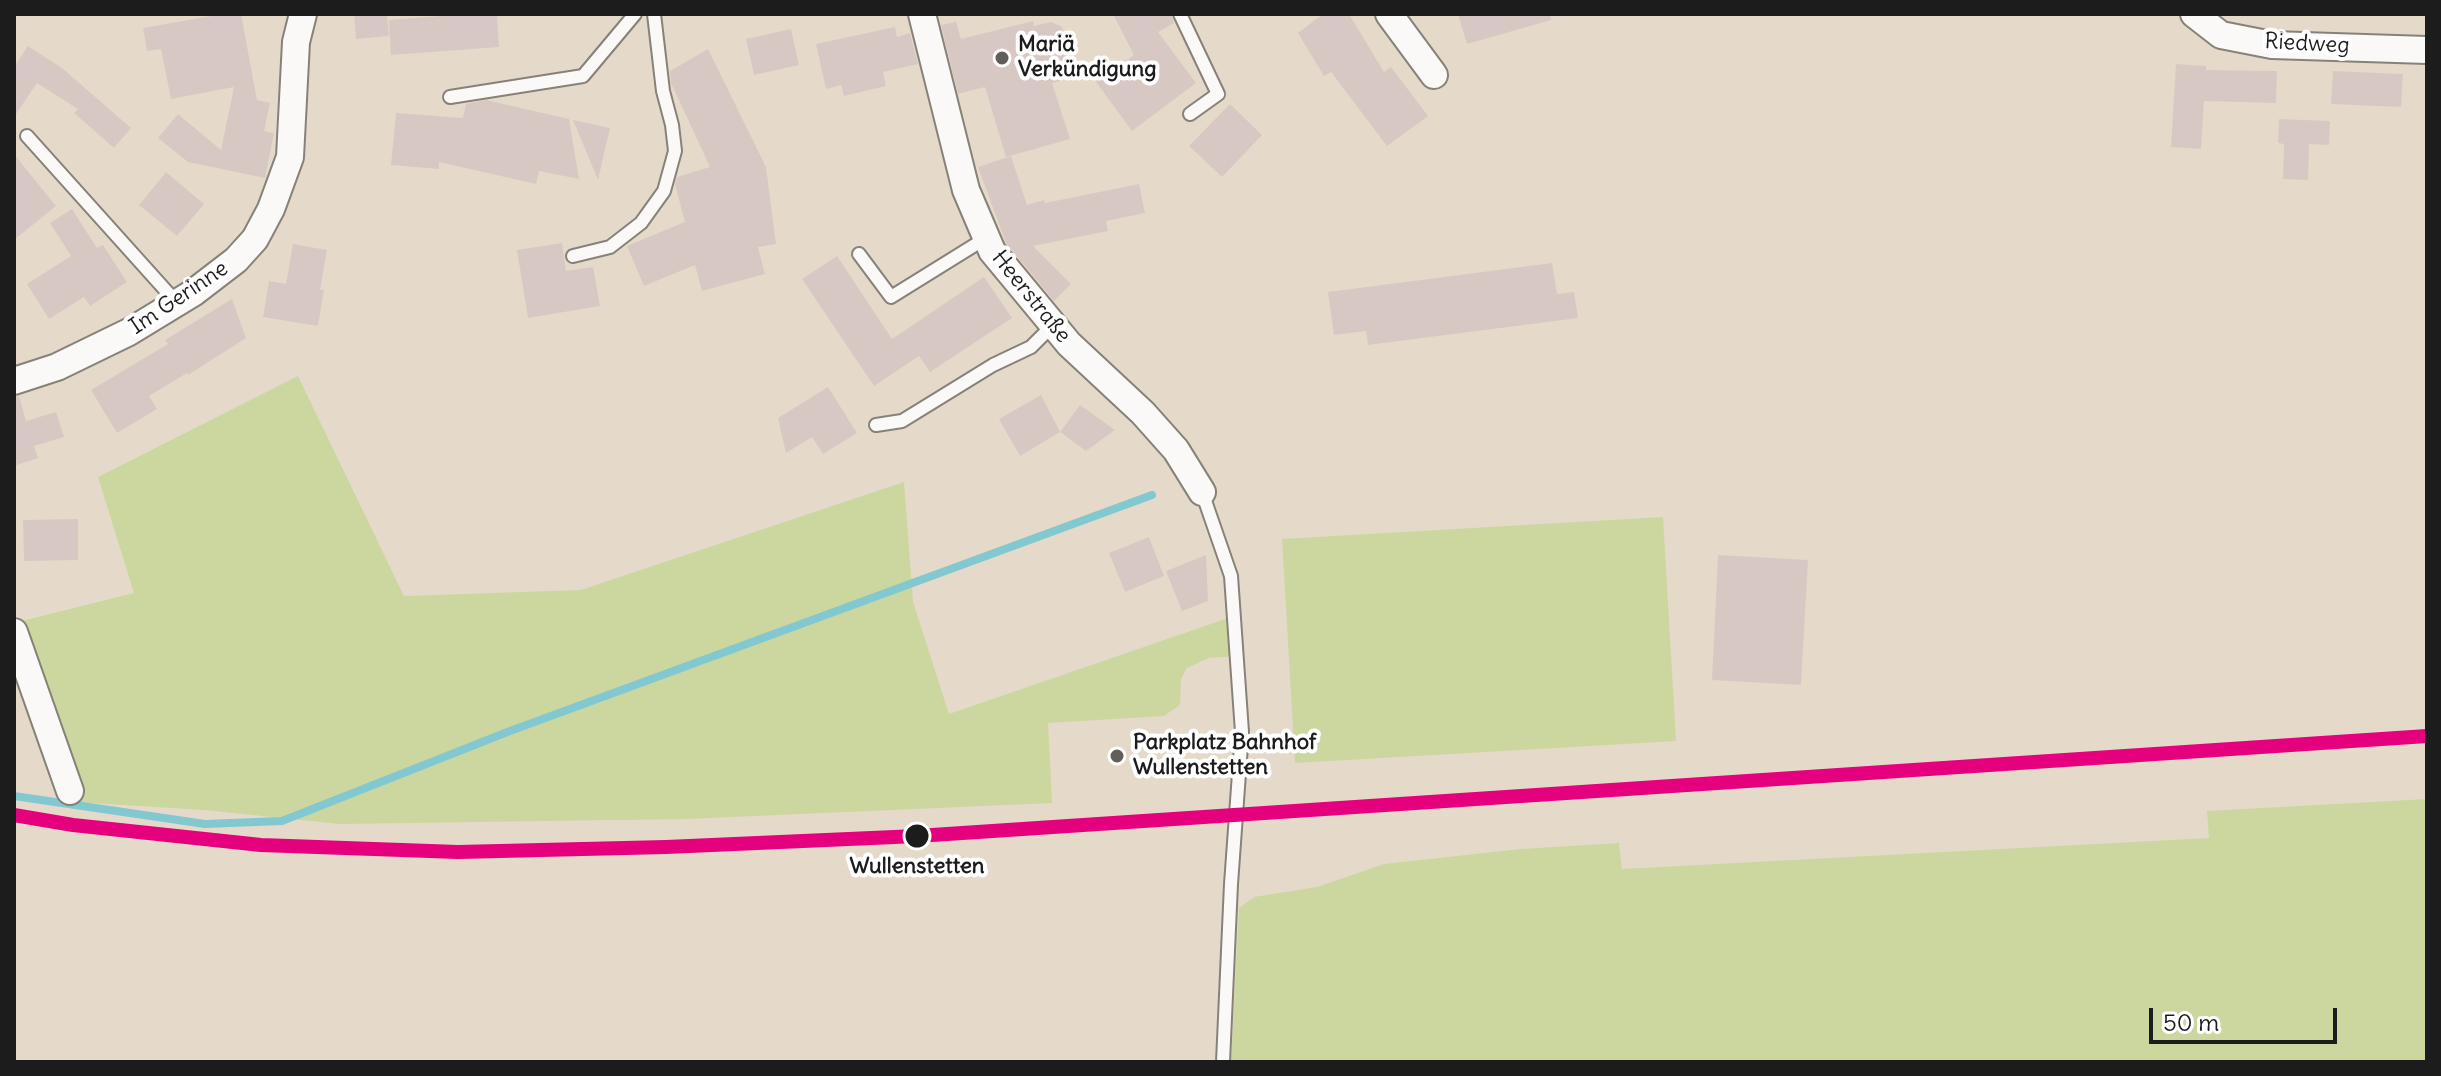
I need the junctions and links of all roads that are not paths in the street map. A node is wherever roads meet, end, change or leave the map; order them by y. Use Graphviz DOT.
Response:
graph roads {
  1 [pos="303,14"];
  2 [pos="635,14"];
  3 [pos="654,14"];
  4 [pos="922,14"];
  5 [pos="1180,14"];
  6 [pos="1389,14"];
  7 [pos="2194,14"];
  8 [pos="2427,50"];
  9 [pos="1434,75"];
  10 [pos="450,97"];
  11 [pos="1190,114"];
  12 [pos="27,136"];
  13 [pos="986,238"];
  14 [pos="859,254"];
  15 [pos="573,256"];
  16 [pos="177,303"];
  17 [pos="1053,325"];
  18 [pos="14,381"];
  19 [pos="876,425"];
  20 [pos="1202,492"];
  21 [pos="14,632"];
  22 [pos="70,791"];
  23 [pos="1223,1062"];
  1 -- 16 [label="street, Im Gerinne"];
  2 -- 10 [label="lane"];
  3 -- 15 [label="lane"];
  4 -- 13 [label="street, Heerstraße"];
  5 -- 11 [label="lane"];
  6 -- 9 [label="street"];
  7 -- 8 [label="street, Riedweg"];
  12 -- 16 [label="lane"];
  13 -- 14 [label="lane"];
  13 -- 17 [label="street, Heerstraße"];
  16 -- 18 [label="street, Im Gerinne"];
  17 -- 19 [label="lane"];
  17 -- 20 [label="street, Heerstraße"];
  20 -- 23 [label="lane"];
  21 -- 22 [label="street"];
}
